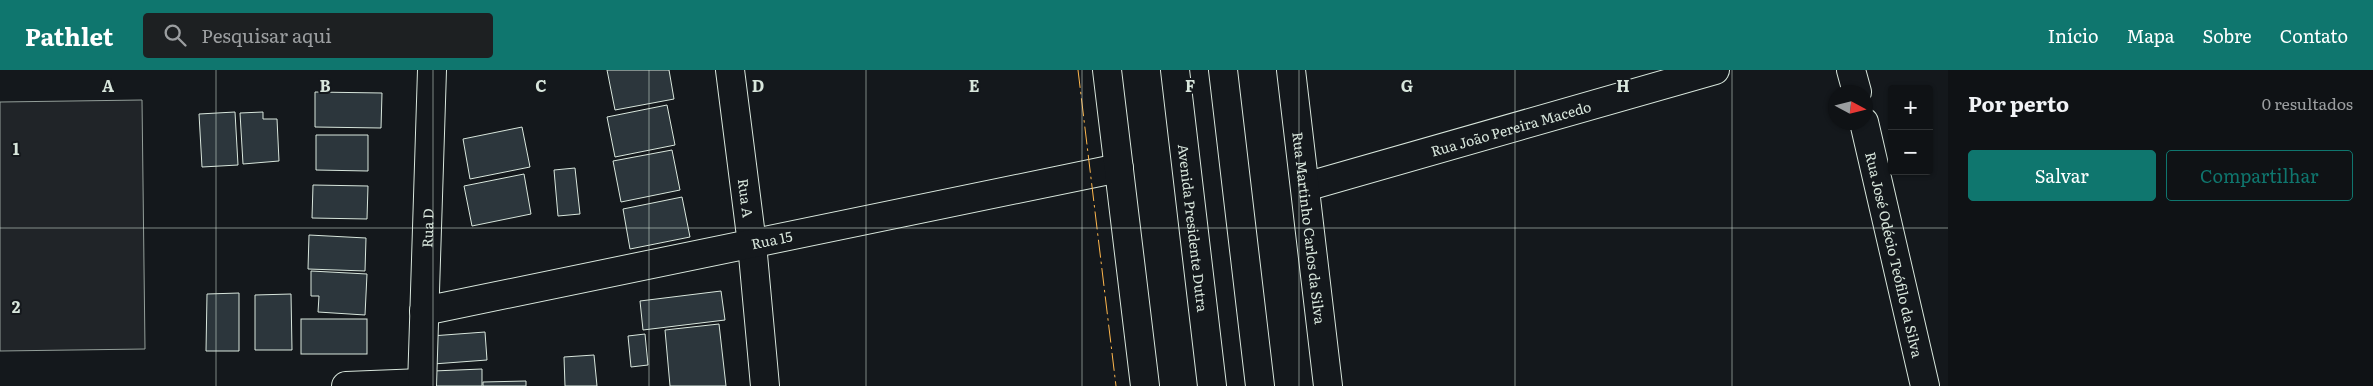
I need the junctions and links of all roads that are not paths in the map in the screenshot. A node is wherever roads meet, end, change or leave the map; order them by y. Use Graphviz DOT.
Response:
graph roads {
  1 [pos="432,70"];
  2 [pos="730,70"];
  3 [pos="1107,70"];
  4 [pos="1175,70"];
  5 [pos="1223,70"];
  6 [pos="1292,70"];
  7 [pos="1715,70"];
  8 [pos="1851,70"];
  9 [pos="1855,85"];
  10 [pos="1866,130"];
  11 [pos="1119,168"];
  12 [pos="1305,186"];
  13 [pos="752,244"];
  14 [pos="424,311"];
  15 [pos="422,385"];
  16 [pos="346,386"];
  17 [pos="765,386"];
  18 [pos="1145,386"];
  19 [pos="1212,386"];
  20 [pos="1260,386"];
  21 [pos="1328,386"];
  22 [pos="1925,386"];
  1 -- 14 [label="main road, Rua D"];
  2 -- 13 [label="main road, Rua A"];
  3 -- 11 [label="main road"];
  4 -- 19 [label="main road, Avenida Presidente Dutra"];
  5 -- 20 [label="main road"];
  6 -- 12 [label="main road, Rua Martinho Carlos da Silva"];
  7 -- 12 [label="main road, Rua João Pereira Macedo"];
  8 -- 9 [label="main road"];
  10 -- 22 [label="main road, Rua José Odécio Teófilo da Silva"];
  11 -- 13 [label="main road, Rua 15"];
  11 -- 18 [label="main road"];
  12 -- 21 [label="main road, Rua Martinho Carlos da Silva"];
  13 -- 14 [label="main road, Rua 15"];
  13 -- 17 [label="main road, Rua A"];
  14 -- 15 [label="main road, Rua D"];
  15 -- 16 [label="main road"];
}
